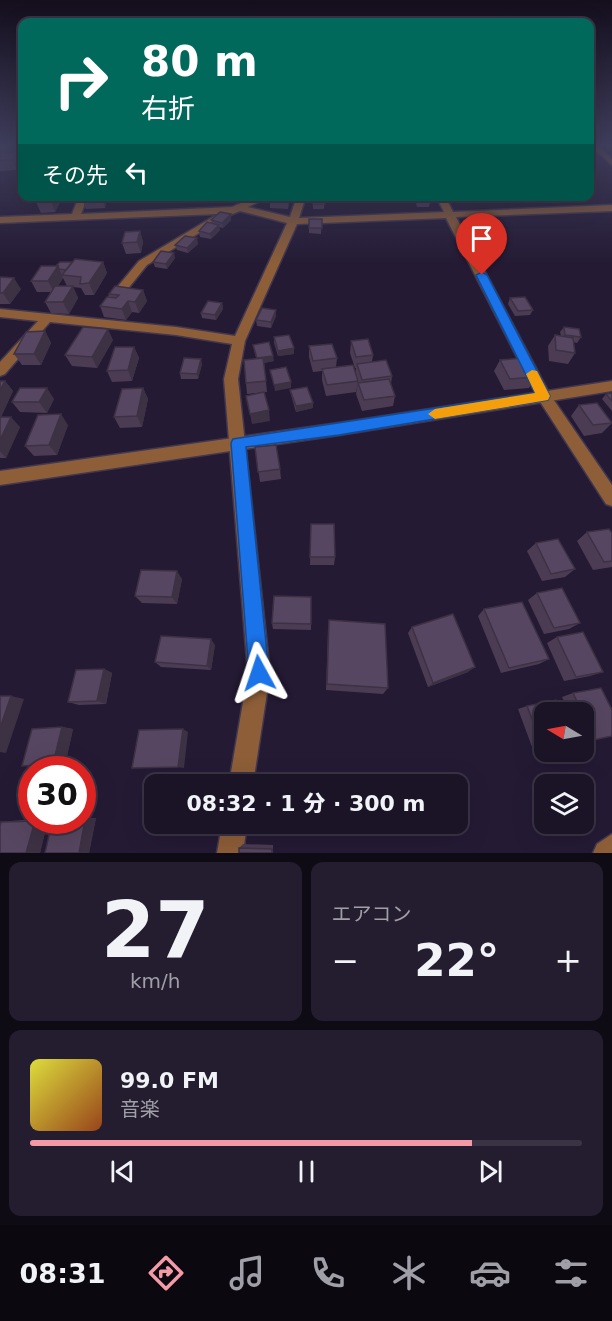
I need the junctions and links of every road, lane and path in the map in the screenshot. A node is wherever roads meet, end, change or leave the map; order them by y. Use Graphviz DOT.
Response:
graph roads {
  1 [pos="82,201"];
  2 [pos="255,201"];
  3 [pos="300,201"];
  4 [pos="443,201"];
  5 [pos="612,208"];
  6 [pos="237,209"];
  7 [pos="450,215"];
  8 [pos="75,218"];
  9 [pos="0,220"];
  10 [pos="293,221"];
  11 [pos="0,314"];
  12 [pos="46,319"];
  13 [pos="93,322"];
  14 [pos="239,342"];
  15 [pos="0,371"];
  16 [pos="612,386"];
  17 [pos="544,396"];
  18 [pos="238,443"];
  19 [pos="0,478"];
  20 [pos="612,499"];
  21 [pos="243,774"];
  22 [pos="233,834"];
  23 [pos="612,848"];
  24 [pos="230,853"];
  25 [pos="606,853"];
  1 -- 8 [label="street"];
  2 -- 6 [label="street"];
  3 -- 10 [label="street"];
  4 -- 7 [label="street"];
  5 -- 7 [label="street"];
  6 -- 8 [label="street"];
  6 -- 10 [label="street"];
  6 -- 13 [label="street"];
  7 -- 10 [label="street"];
  7 -- 17 [label="street"];
  8 -- 9 [label="street"];
  10 -- 14 [label="street"];
  11 -- 12 [label="street"];
  12 -- 13 [label="street"];
  12 -- 15 [label="street"];
  13 -- 14 [label="street"];
  14 -- 18 [label="street"];
  16 -- 17 [label="street"];
  17 -- 18 [label="street"];
  17 -- 20 [label="street"];
  18 -- 19 [label="street"];
  18 -- 21 [label="street"];
  22 -- 24 [label="street"];
  23 -- 25 [label="street"];
}
